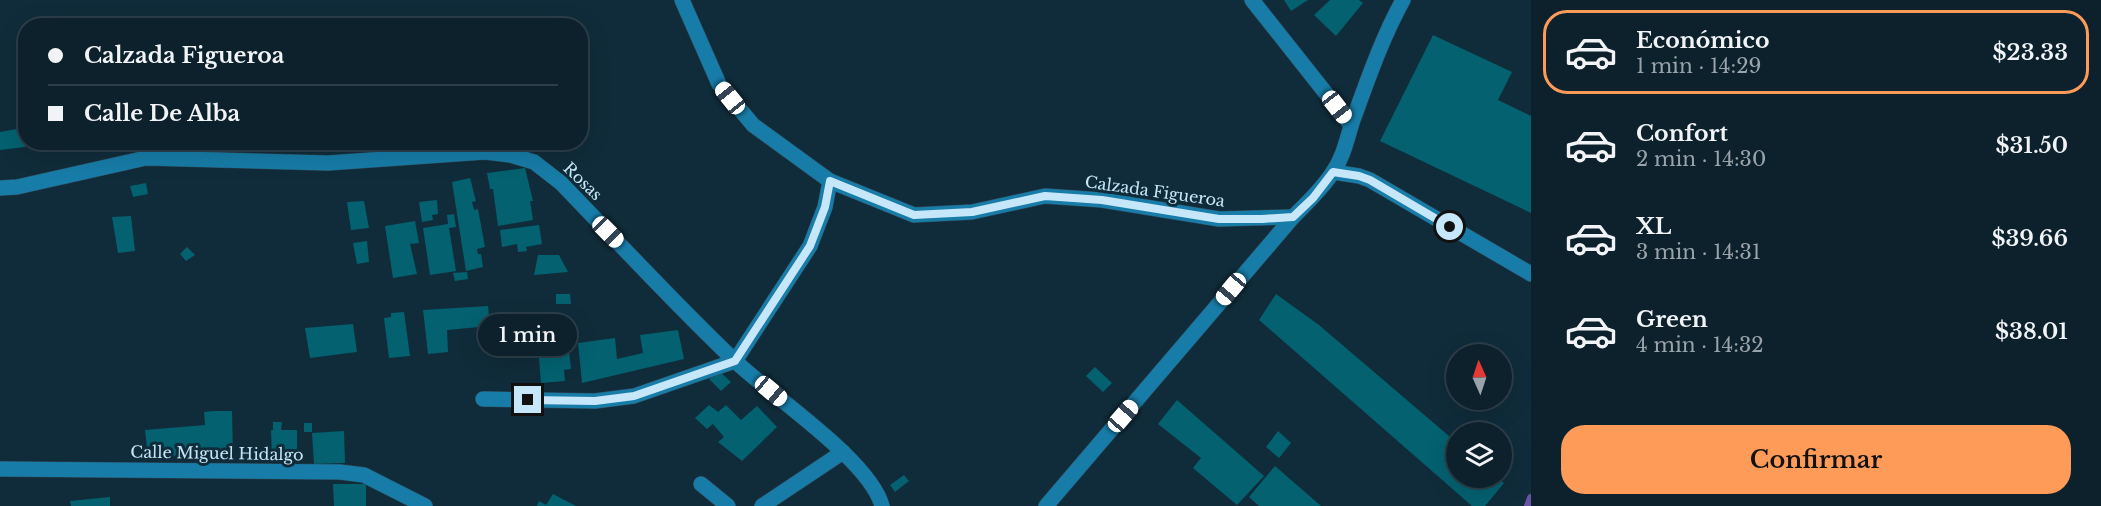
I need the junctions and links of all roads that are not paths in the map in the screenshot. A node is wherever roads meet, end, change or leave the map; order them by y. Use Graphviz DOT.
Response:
graph roads {
  1 [pos="682,0"];
  2 [pos="1252,0"];
  3 [pos="1403,0"];
  4 [pos="1351,125"];
  5 [pos="1333,172"];
  6 [pos="830,181"];
  7 [pos="0,188"];
  8 [pos="1293,217"];
  9 [pos="1531,274"];
  10 [pos="735,361"];
  11 [pos="483,399"];
  12 [pos="843,452"];
  13 [pos="0,469"];
  14 [pos="701,484"];
  15 [pos="425,506"];
  16 [pos="728,506"];
  17 [pos="762,506"];
  18 [pos="882,506"];
  19 [pos="1046,506"];
  1 -- 6 [label="street, Calzada Figueroa"];
  2 -- 4 [label="street"];
  3 -- 4 [label="street"];
  4 -- 5 [label="street"];
  5 -- 8 [label="street"];
  5 -- 9 [label="street"];
  6 -- 8 [label="street, Calzada Figueroa"];
  6 -- 10 [label="street"];
  7 -- 10 [label="street, Rosas"];
  8 -- 19 [label="street"];
  10 -- 11 [label="street"];
  10 -- 12 [label="street, Rosas"];
  12 -- 17 [label="street"];
  12 -- 18 [label="street, Rosas"];
  13 -- 15 [label="street, Calle Miguel Hidalgo"];
  14 -- 16 [label="street"];
}
